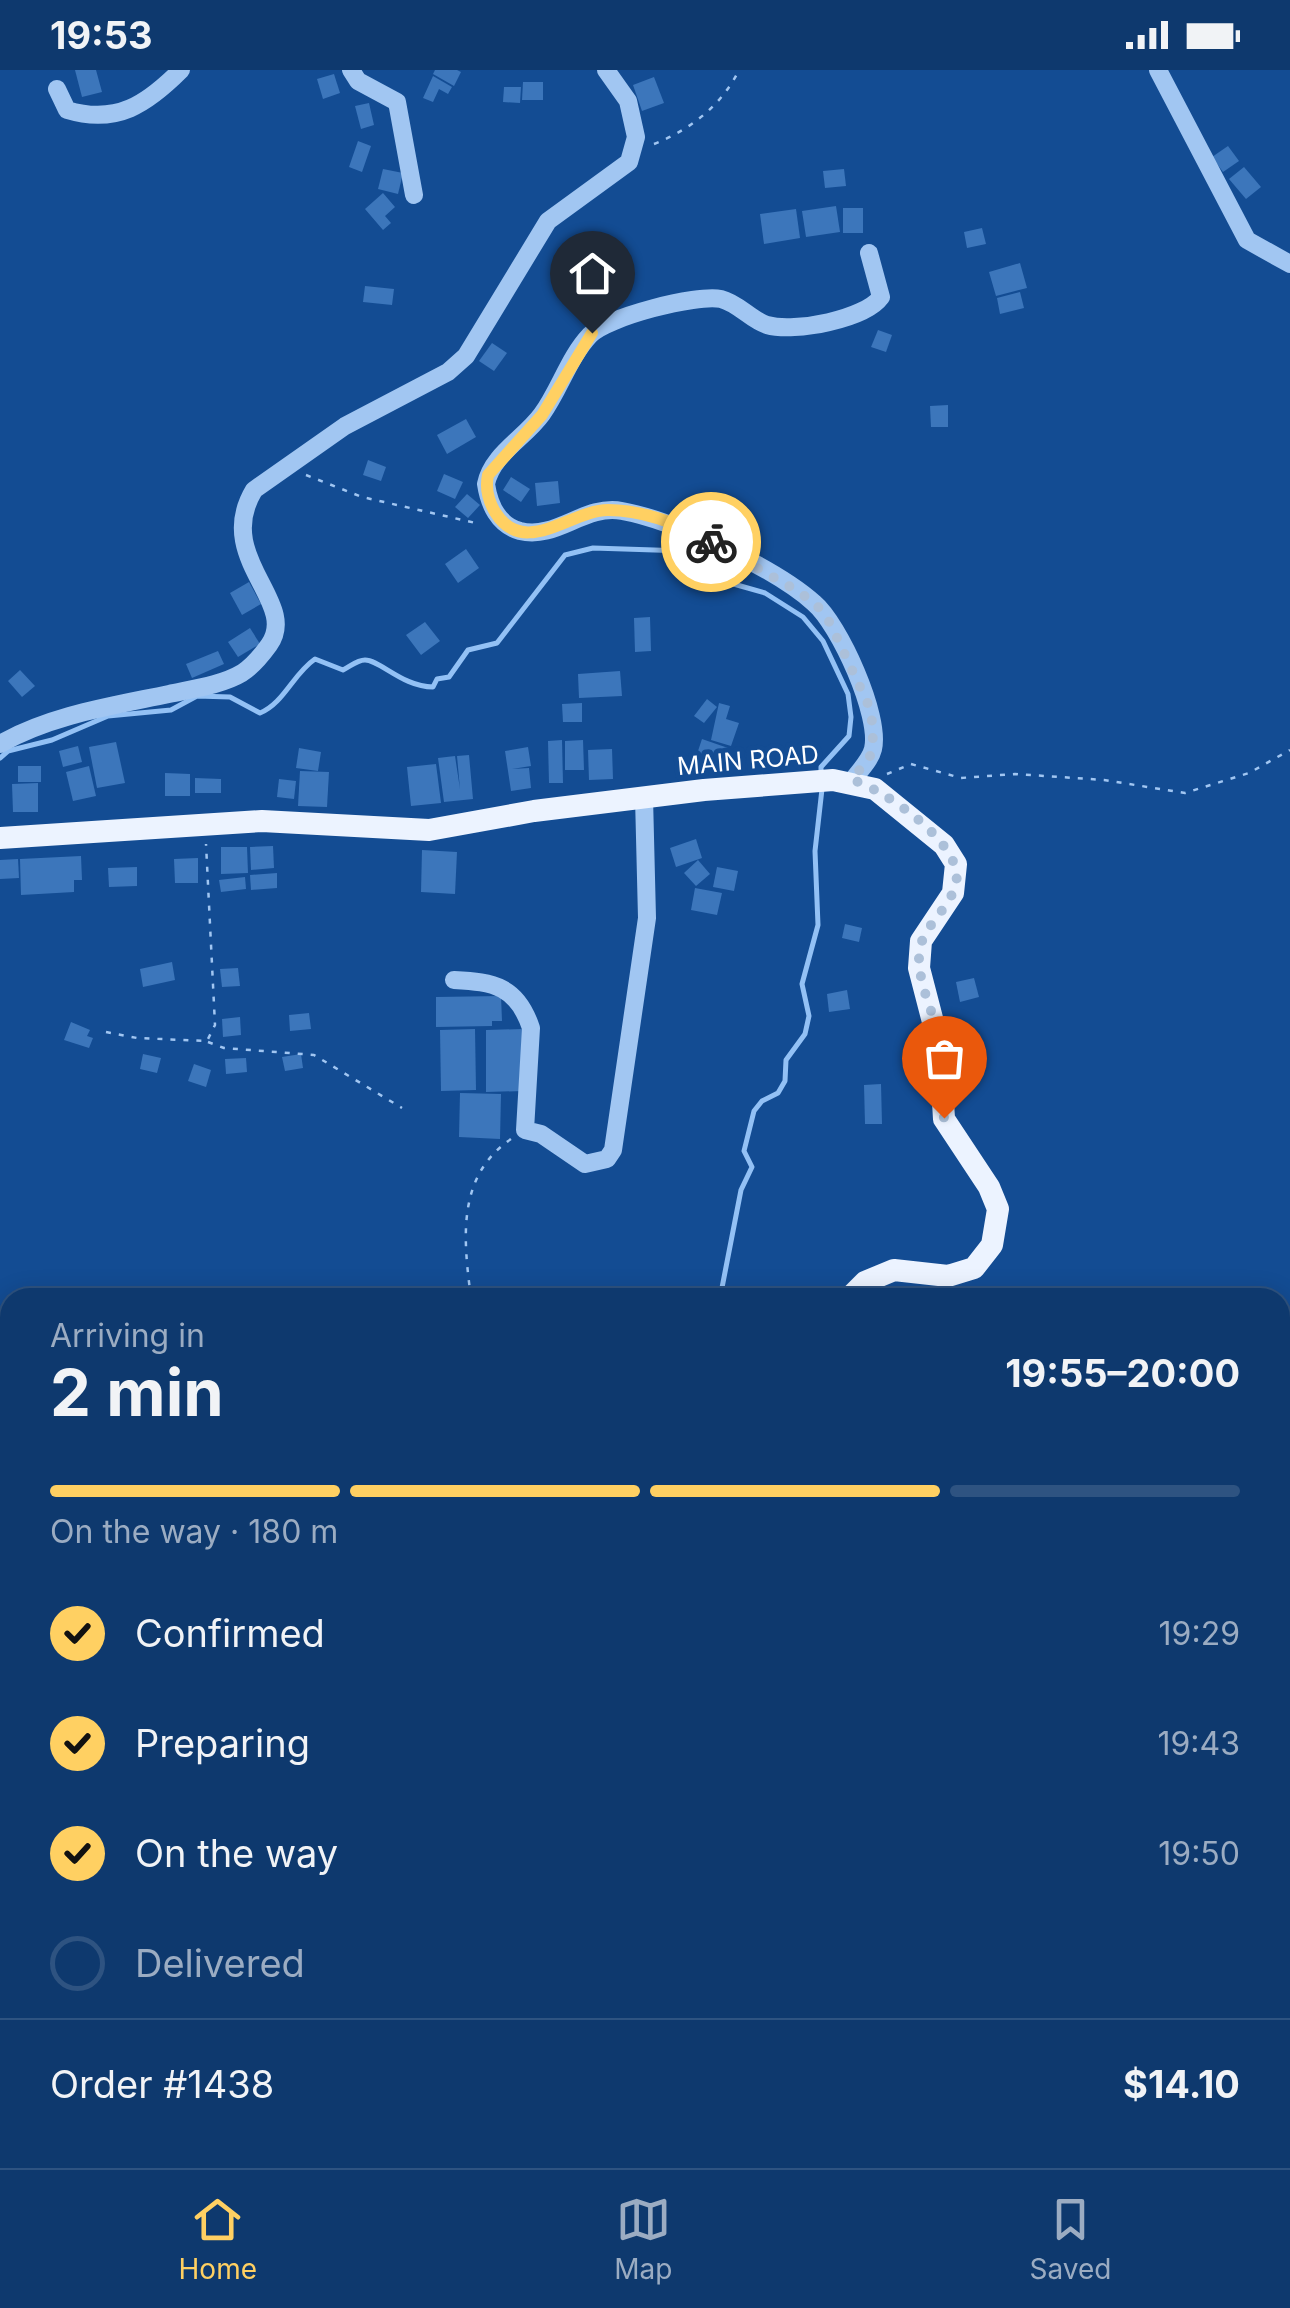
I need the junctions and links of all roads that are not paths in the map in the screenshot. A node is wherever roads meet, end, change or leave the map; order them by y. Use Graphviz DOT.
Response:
graph roads {
  1 [pos="181,70"];
  2 [pos="350,70"];
  3 [pos="606,70"];
  4 [pos="1158,70"];
  5 [pos="56,88"];
  6 [pos="414,195"];
  7 [pos="869,253"];
  8 [pos="1290,264"];
  9 [pos="0,744"];
  10 [pos="857,782"];
  11 [pos="644,797"];
  12 [pos="0,838"];
  13 [pos="454,980"];
  14 [pos="859,1288"];
  1 -- 5 [label="street"];
  2 -- 6 [label="street"];
  3 -- 9 [label="street"];
  4 -- 8 [label="street"];
  7 -- 10 [label="street"];
  10 -- 11 [label="main road, MAIN ROAD"];
  10 -- 14 [label="main road"];
  11 -- 12 [label="main road, MAIN ROAD"];
  11 -- 13 [label="street"];
}
